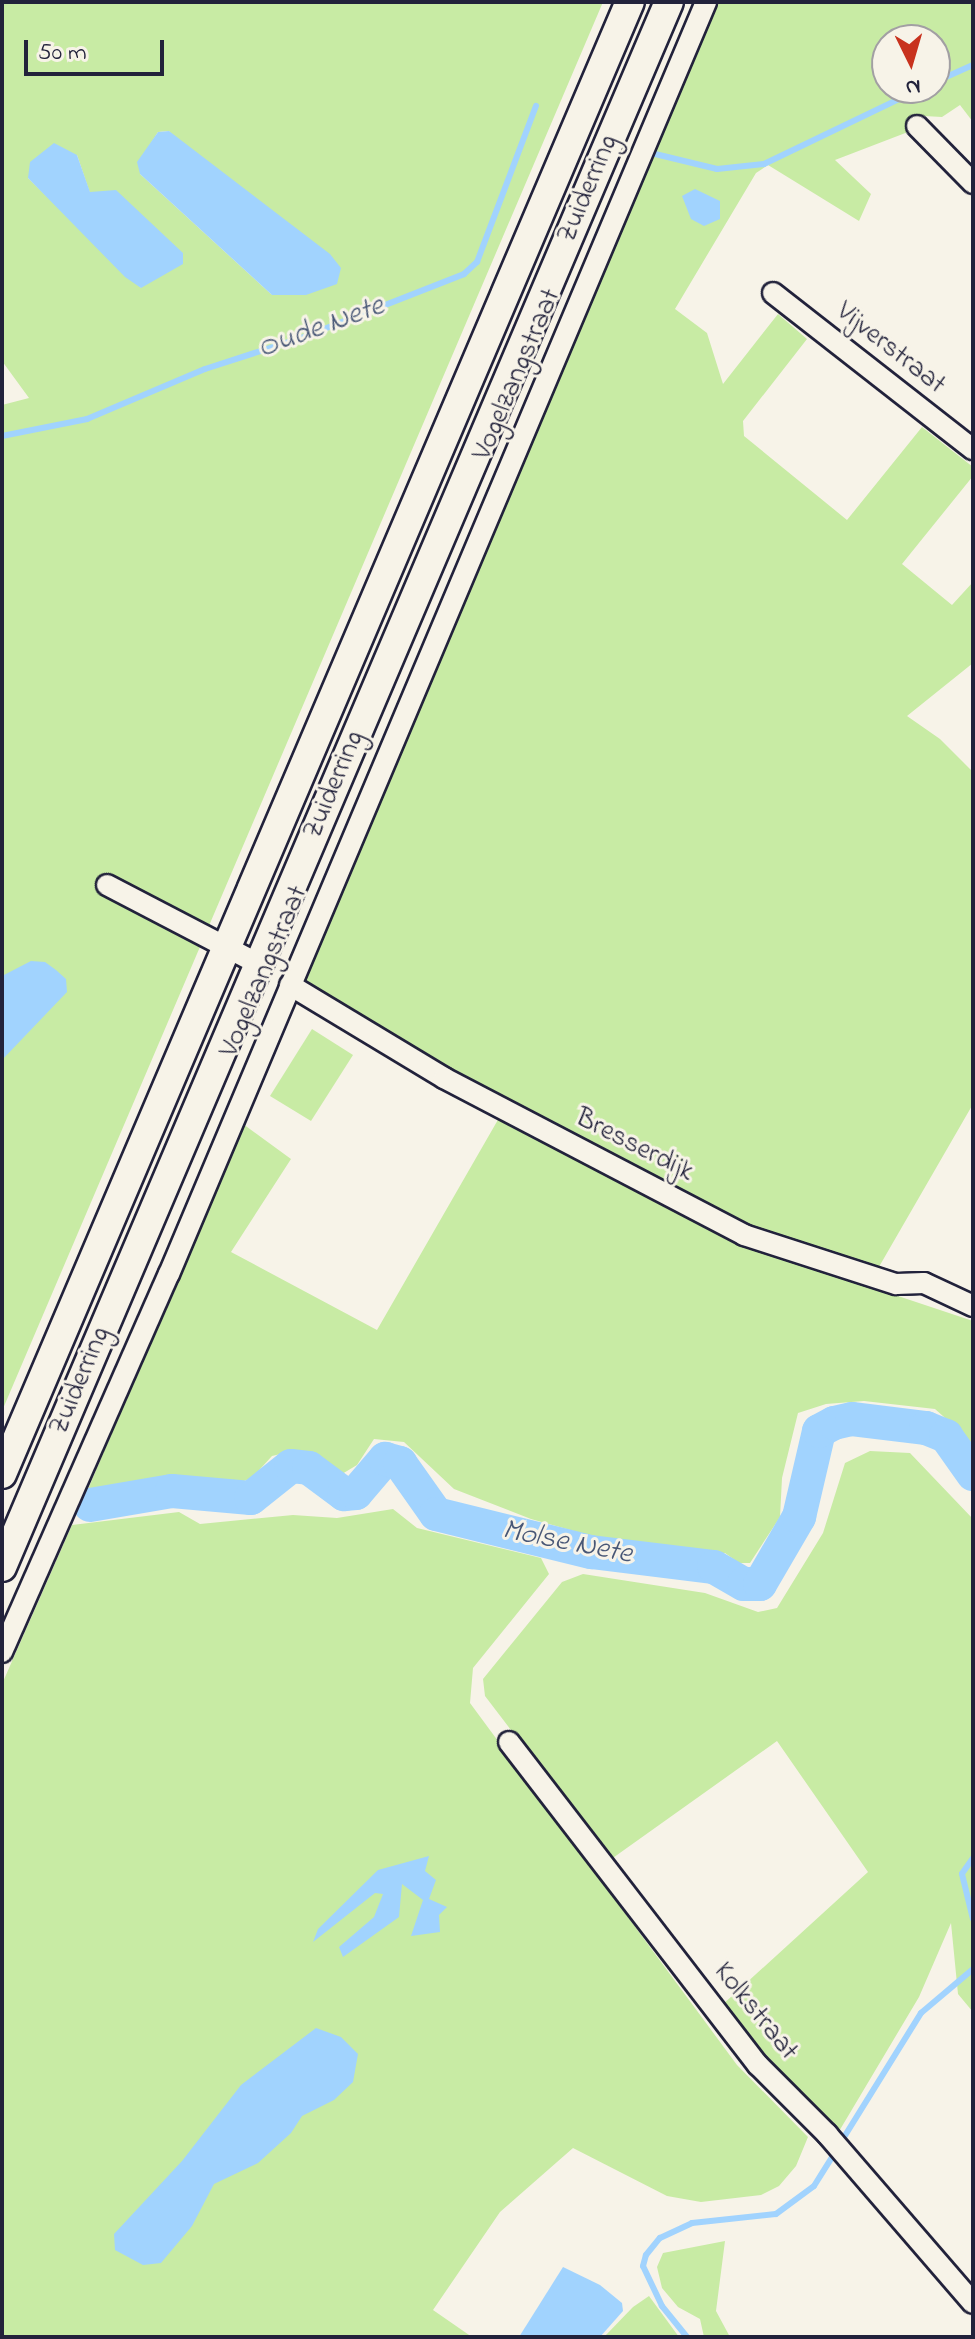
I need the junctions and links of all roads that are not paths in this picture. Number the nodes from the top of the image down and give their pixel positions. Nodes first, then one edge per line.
1 (630, 2) edge
2 (669, 2) edge
3 (706, 2) edge
4 (917, 126) dead end
5 (973, 183) edge
6 (773, 293) dead end
7 (973, 449) edge
8 (107, 885) dead end
9 (226, 949) junction
10 (259, 964) junction
11 (290, 985) junction
12 (973, 1306) edge
13 (2, 1474) edge
14 (2, 1567) edge
15 (2, 1652) edge
16 (509, 1742) dead end
17 (973, 2303) edge

1 - 9 highway, Zuiderring
2 - 10 highway, Zuiderring
3 - 11 street, Vogelzangstraat
4 - 5 street
6 - 7 street, Vijverstraat
8 - 9 street
9 - 10 street
9 - 13 highway, Zuiderring
10 - 14 highway, Zuiderring
11 - 12 street, Bresserdijk
11 - 15 street, Vogelzangstraat
16 - 17 street, Kolkstraat

